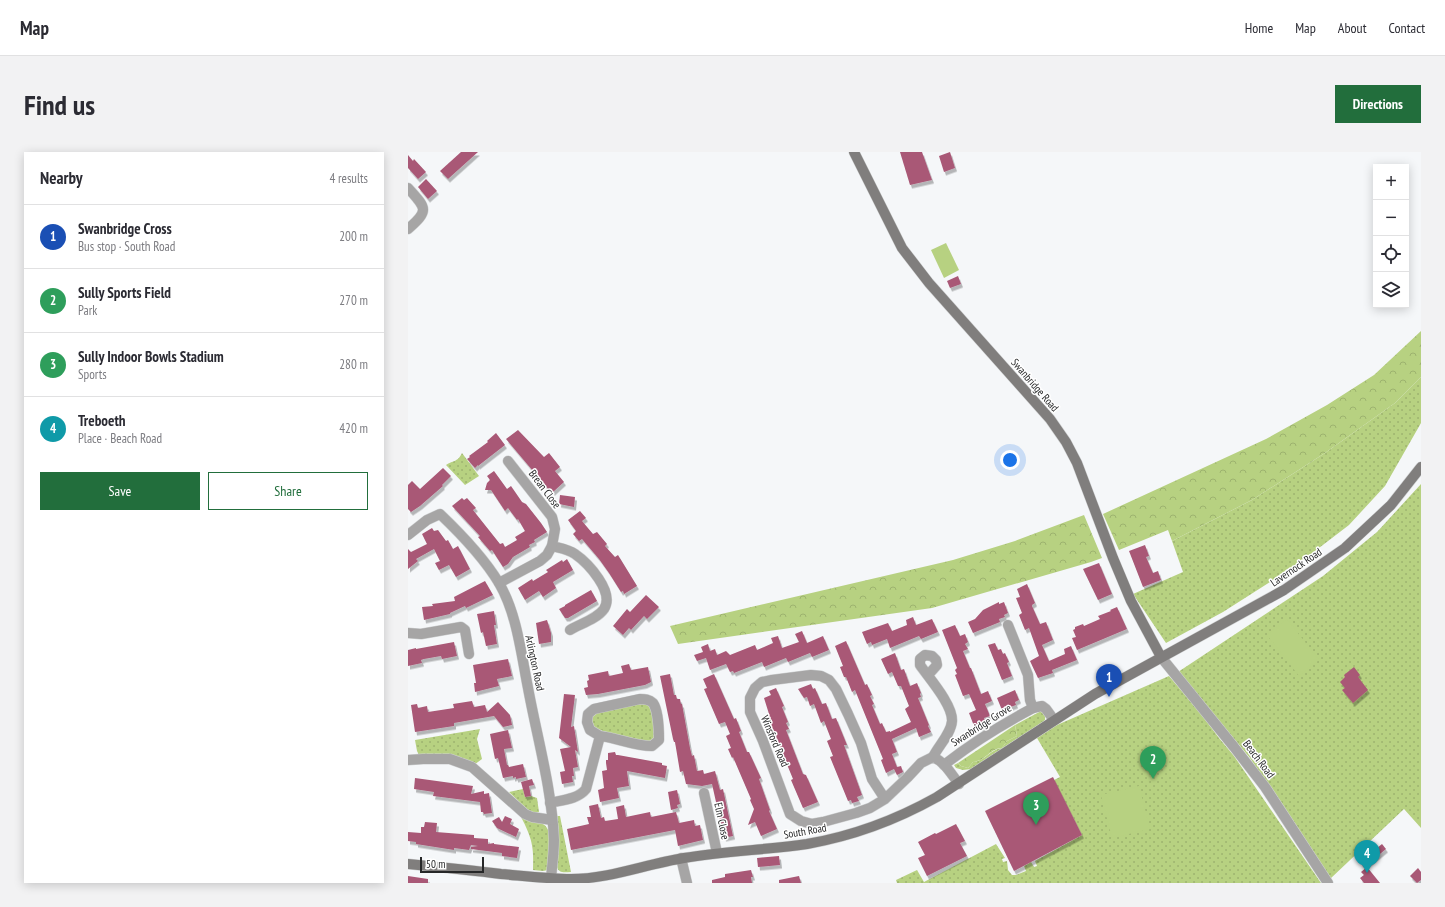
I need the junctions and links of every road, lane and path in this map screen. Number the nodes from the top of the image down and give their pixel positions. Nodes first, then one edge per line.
1 (854, 152) edge
2 (408, 188) edge
3 (408, 229) edge
4 (508, 461) dead end
5 (1421, 467) edge
6 (408, 535) edge
7 (552, 546) junction
8 (499, 583) junction
9 (1008, 625) dead end
10 (570, 630) dead end
11 (408, 634) edge
12 (469, 654) dead end
13 (1161, 657) junction
14 (928, 675) dead end
15 (1033, 708) junction
16 (1054, 720) junction
17 (600, 736) junction
18 (933, 757) junction
19 (408, 760) edge
20 (944, 764) junction
21 (959, 784) junction
22 (704, 793) dead end
23 (885, 798) junction
24 (550, 803) junction
25 (552, 820) junction
26 (716, 853) junction
27 (682, 858) junction
28 (408, 864) edge
29 (551, 879) junction
30 (688, 883) edge
31 (1328, 883) edge

1 - 13 main road, Swanbridge Road
2 - 3 street
4 - 7 street, Brean Close
5 - 13 main road, Lavernock Road
6 - 8 street, Arlington Road
7 - 8 street
7 - 10 street
8 - 24 street, Arlington Road
9 - 15 street
11 - 12 street
13 - 16 main road, South Road
13 - 31 street, Beach Road
14 - 18 street
15 - 16 street
15 - 20 street, Swanbridge Grove
16 - 21 main road, South Road
17 - 17 street
17 - 24 street
18 - 20 street
18 - 23 street, Winsford Road
19 - 25 street
20 - 21 street
21 - 26 main road, South Road
22 - 26 street, Elm Close
23 - 23 street, Winsford Road
24 - 25 street, Arlington Road
25 - 29 street, Arlington Road
26 - 27 main road, South Road
27 - 29 main road, South Road
27 - 30 street
28 - 29 main road, South Road

